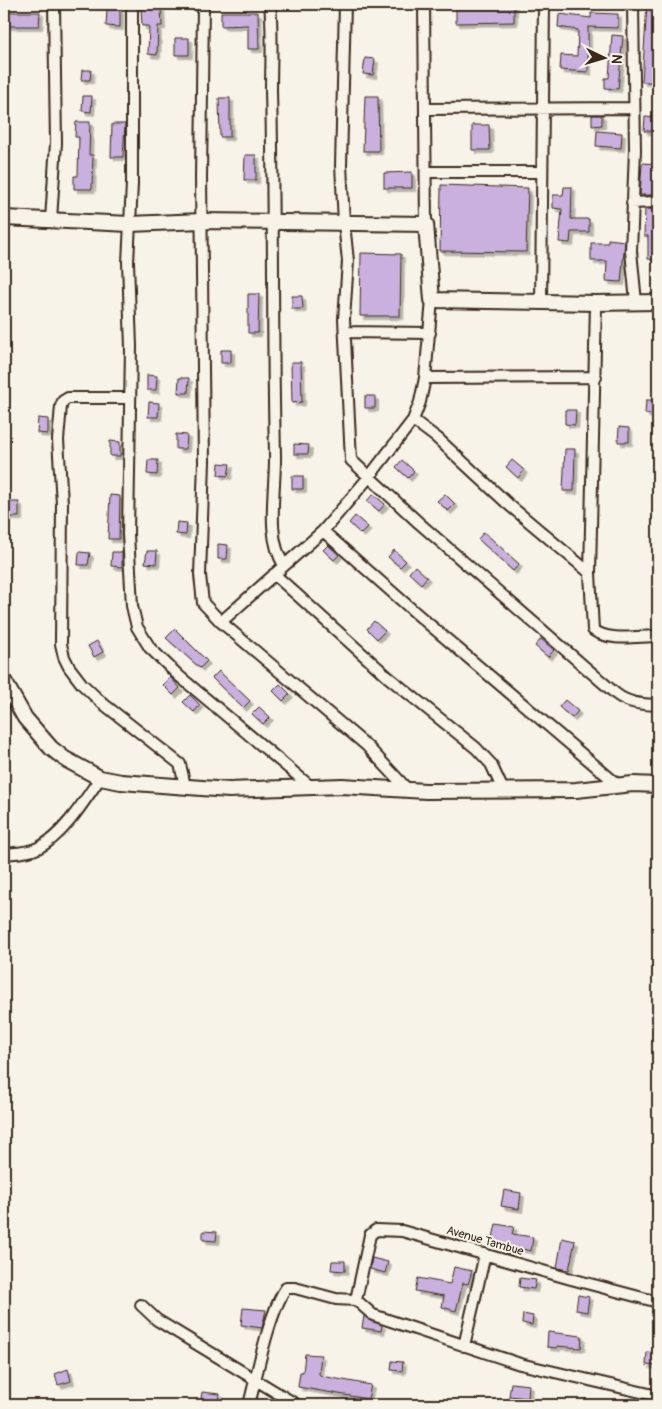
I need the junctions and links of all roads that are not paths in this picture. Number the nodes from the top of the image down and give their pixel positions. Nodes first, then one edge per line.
1 (54, 4) edge
2 (132, 4) edge
3 (204, 4) edge
4 (270, 4) edge
5 (344, 4) edge
6 (424, 4) edge
7 (544, 4) edge
8 (633, 4) edge
9 (543, 108) junction
10 (634, 108) junction
11 (426, 109) junction
12 (426, 172) junction
13 (542, 172) junction
14 (658, 202) edge
15 (632, 203) junction
16 (4, 218) edge
17 (51, 220) junction
18 (202, 221) junction
19 (275, 222) junction
20 (344, 223) junction
21 (130, 224) junction
22 (426, 224) junction
23 (432, 300) junction
24 (636, 302) junction
25 (658, 302) edge
26 (541, 303) junction
27 (596, 303) junction
28 (346, 332) junction
29 (430, 333) junction
30 (596, 377) junction
31 (425, 378) junction
32 (130, 398) junction
33 (413, 420) junction
34 (369, 478) junction
35 (323, 531) junction
36 (284, 565) junction
37 (590, 573) junction
38 (274, 574) junction
39 (221, 622) junction
40 (658, 636) edge
41 (4, 681) edge
42 (658, 705) edge
43 (100, 778) junction
44 (618, 785) junction
45 (658, 785) edge
46 (185, 786) junction
47 (310, 786) junction
48 (408, 790) junction
49 (503, 790) junction
50 (4, 854) edge
51 (485, 1254) junction
52 (356, 1300) junction
53 (658, 1302) edge
54 (142, 1305) dead end
55 (464, 1346) junction
56 (255, 1380) junction
57 (658, 1396) edge
58 (248, 1405) edge
59 (297, 1405) edge

1 - 17 street
2 - 21 street
3 - 18 street
4 - 19 street
5 - 20 street
6 - 11 street
7 - 9 street
8 - 10 street
9 - 10 street
9 - 11 street
9 - 13 street
10 - 15 street
11 - 12 street
12 - 13 street
12 - 22 street
13 - 26 street
14 - 15 street
15 - 24 street
16 - 17 street
17 - 21 street
18 - 19 street
18 - 21 street
18 - 39 street
19 - 20 street
19 - 36 street
20 - 22 street
20 - 28 street
21 - 32 street
22 - 23 street
23 - 26 street
23 - 29 street
24 - 25 street
24 - 27 street
26 - 27 street
27 - 30 street
28 - 29 street
28 - 34 street
29 - 31 street
30 - 31 street
30 - 37 street
31 - 33 street
32 - 46 street
32 - 47 street
33 - 34 street
33 - 37 street
34 - 35 street
34 - 42 street
35 - 36 street
35 - 44 street
36 - 38 street
37 - 40 street
38 - 39 street
38 - 49 street
39 - 48 street
41 - 43 street
43 - 46 street
43 - 50 street
44 - 45 street
44 - 49 street
46 - 47 street
47 - 48 street
48 - 49 street
51 - 52 street, Avenue Tambue
51 - 53 street, Avenue Tambue
51 - 55 street
52 - 55 street
52 - 56 street
54 - 56 street
55 - 57 street
56 - 58 street
56 - 59 street

